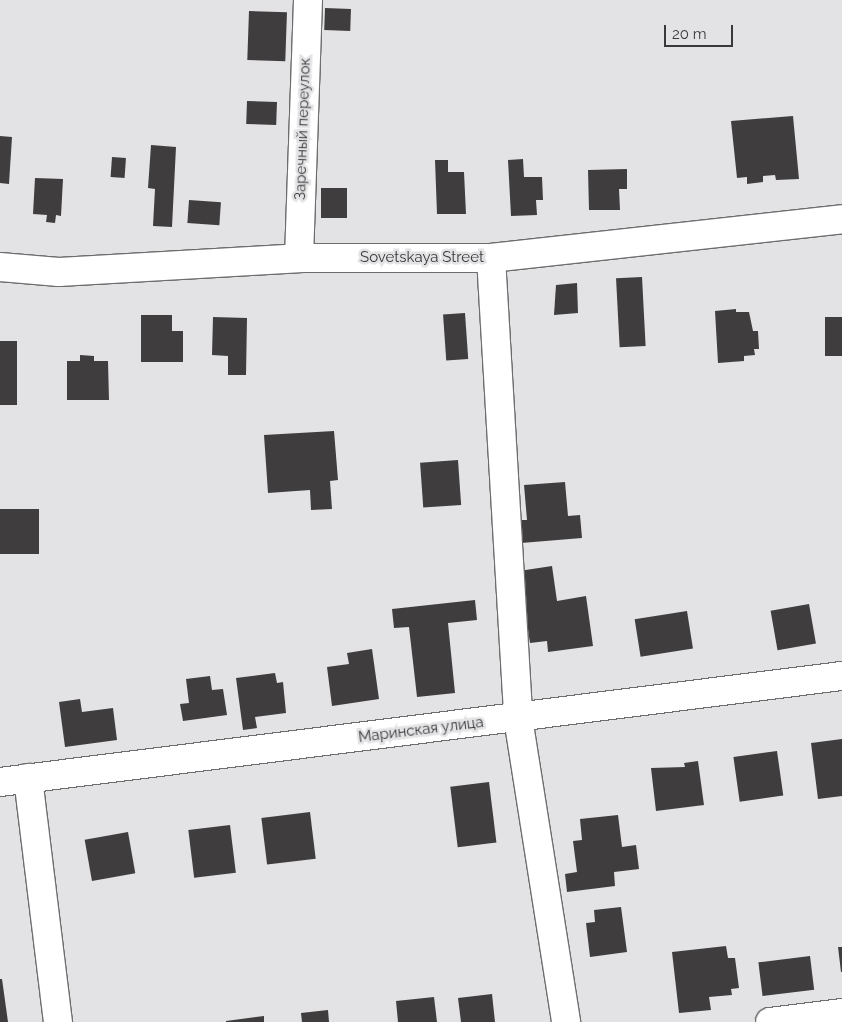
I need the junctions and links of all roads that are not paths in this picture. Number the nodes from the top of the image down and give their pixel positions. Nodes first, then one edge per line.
1 (308, 0) edge
2 (842, 219) edge
3 (299, 258) junction
4 (491, 258) junction
5 (0, 267) edge
6 (842, 676) edge
7 (518, 718) junction
8 (28, 778) junction
9 (0, 782) edge
10 (830, 1017) edge
11 (58, 1022) edge
12 (566, 1022) edge
13 (770, 1022) edge

1 - 3 street, Заречный переулок
2 - 4 street, Sovetskaya Street
3 - 4 street, Sovetskaya Street
3 - 5 street, Sovetskaya Street
4 - 7 street
6 - 7 street, Маринская улица
7 - 8 street, Маринская улица
7 - 12 street
8 - 9 street, Маринская улица
8 - 11 street
10 - 13 street

